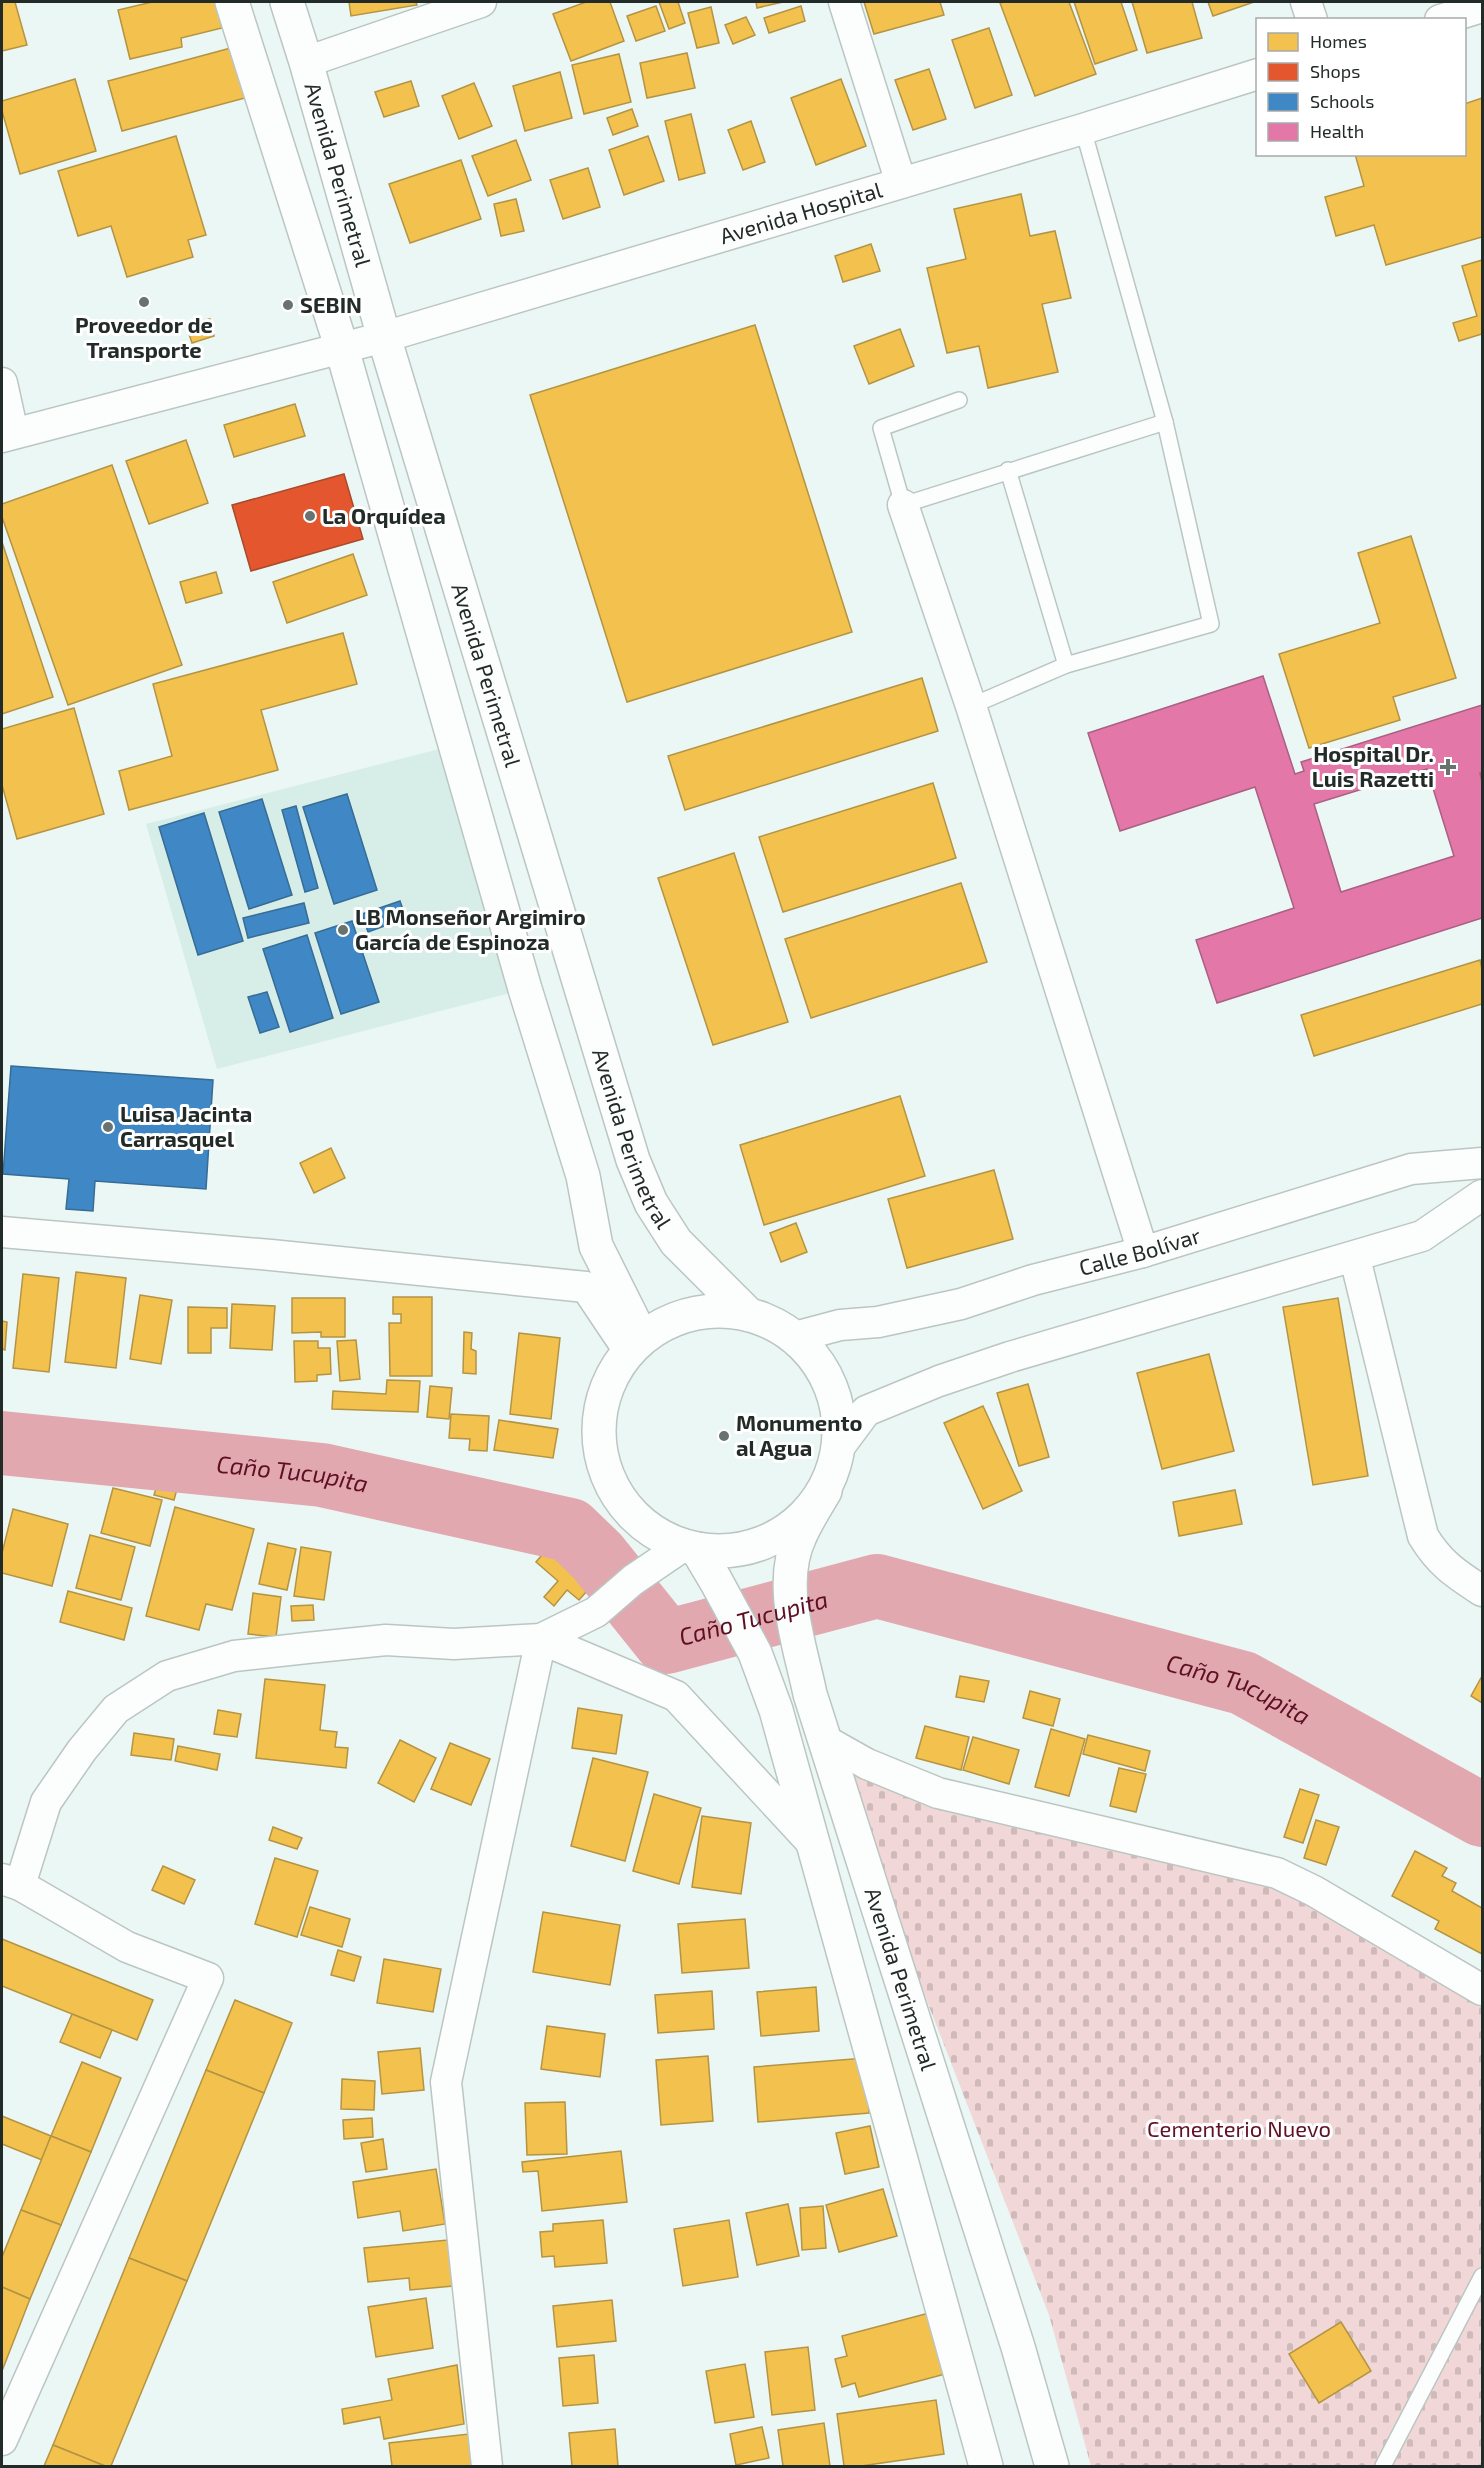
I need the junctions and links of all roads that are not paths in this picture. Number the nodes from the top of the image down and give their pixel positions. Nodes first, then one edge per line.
1 (232, 2) edge
2 (287, 2) edge
3 (481, 2) edge
4 (844, 2) edge
5 (1306, 2) edge
6 (1482, 7) edge
7 (1311, 18) edge
8 (1446, 18) edge
9 (306, 62) junction
10 (1256, 74) edge
11 (1083, 129) junction
12 (901, 183) junction
13 (384, 337) junction
14 (342, 349) junction
15 (2, 383) edge
16 (959, 400) dead end
17 (1166, 422) junction
18 (7, 435) edge
19 (1008, 470) junction
20 (903, 505) junction
21 (1066, 665) junction
22 (971, 706) junction
23 (1482, 1163) edge
24 (1482, 1195) edge
25 (2, 1232) edge
26 (1143, 1252) junction
27 (1355, 1258) junction
28 (748, 1314) junction
29 (795, 1337) junction
30 (635, 1345) junction
31 (840, 1446) junction
32 (825, 1491) junction
33 (690, 1548) junction
34 (1482, 1591) edge
35 (541, 1638) junction
36 (826, 1741) junction
37 (813, 1844) junction
38 (11, 1882) edge
39 (1482, 1990) edge
40 (1482, 2276) edge
41 (2, 2440) edge
42 (487, 2466) edge
43 (986, 2466) edge
44 (1052, 2466) edge
45 (1383, 2466) edge

1 - 14 street, Avenida Perimetral
2 - 9 street, Avenida Perimetral
3 - 9 street
4 - 12 street
5 - 7 street
6 - 8 street
9 - 13 street, Avenida Perimetral
10 - 11 street, Avenida Hospital
11 - 12 street, Avenida Hospital
11 - 17 lane
12 - 13 street, Avenida Hospital
13 - 14 street, Avenida Hospital
13 - 28 street, Avenida Perimetral
14 - 18 street, Avenida Hospital
14 - 30 street, Avenida Perimetral
15 - 18 street
16 - 20 lane
17 - 19 lane
17 - 21 lane
19 - 20 lane
19 - 21 lane
20 - 22 street
21 - 22 lane
22 - 26 street
23 - 26 street, Calle Bolívar
24 - 27 street
25 - 30 street
26 - 29 street, Calle Bolívar
27 - 31 street
27 - 34 street
28 - 29 street
28 - 30 street
29 - 31 street
30 - 33 street
31 - 32 street
32 - 33 street
32 - 36 street, Avenida Perimetral
33 - 35 street
33 - 37 street, Avenida Perimetral
35 - 37 street
35 - 38 street
35 - 42 street
36 - 39 street
36 - 44 street, Avenida Perimetral
37 - 43 street, Avenida Perimetral
38 - 41 street
40 - 45 lane

